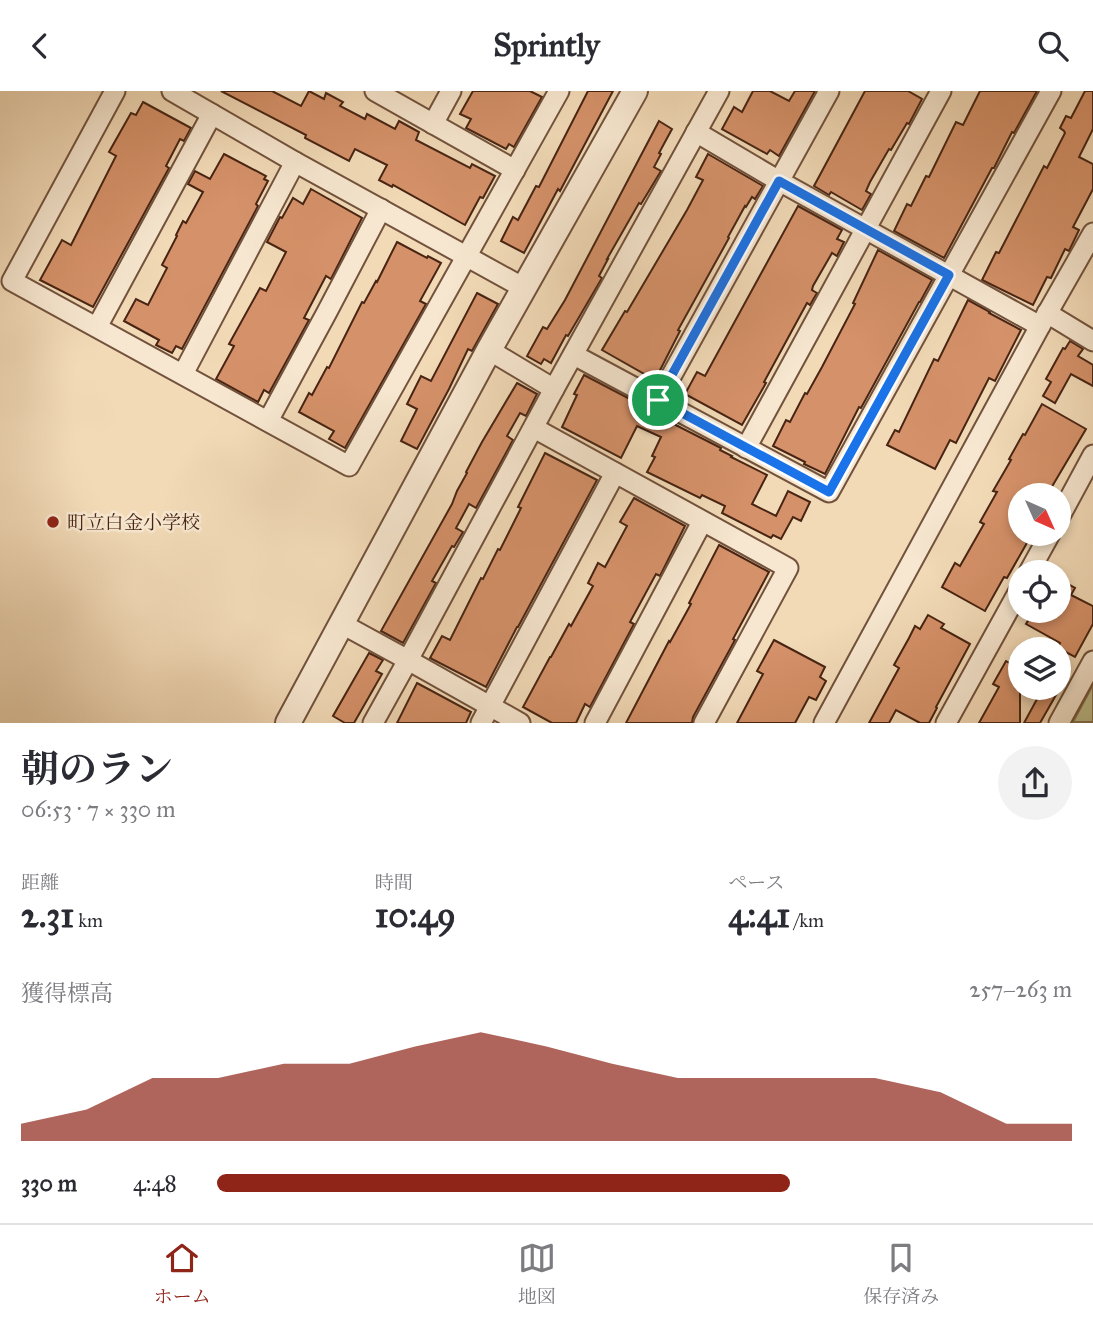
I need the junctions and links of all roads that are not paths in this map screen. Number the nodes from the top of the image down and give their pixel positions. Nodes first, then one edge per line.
1 (115, 91) edge
2 (172, 91) edge
3 (374, 91) edge
4 (451, 91) edge
5 (559, 91) edge
6 (635, 91) edge
7 (719, 91) edge
8 (829, 91) edge
9 (941, 91) edge
10 (1051, 91) edge
11 (212, 114) junction
12 (433, 124) junction
13 (696, 132) junction
14 (295, 162) junction
15 (514, 170) junction
16 (779, 181) junction
17 (381, 209) junction
18 (866, 229) junction
19 (1093, 233) edge
20 (467, 256) junction
21 (949, 275) junction
22 (524, 288) junction
23 (1043, 319) junction
24 (97, 327) junction
25 (1093, 341) edge
26 (489, 350) junction
27 (574, 355) junction
28 (183, 374) junction
29 (554, 389) junction
30 (658, 400) junction
31 (268, 421) junction
32 (534, 428) junction
33 (746, 447) junction
34 (1093, 455) edge
35 (615, 473) junction
36 (1071, 496) edge
37 (702, 522) junction
38 (1008, 611) edge
39 (342, 624) junction
40 (408, 660) junction
41 (1093, 661) edge
42 (485, 714) edge
43 (288, 723) edge
44 (373, 723) edge
45 (520, 723) edge
46 (596, 723) edge
47 (704, 723) edge
48 (824, 723) edge
49 (946, 723) edge
50 (1059, 723) edge

1 - 24 street
2 - 11 street
3 - 12 street
4 - 12 street
5 - 15 street
6 - 22 street
7 - 13 street
8 - 16 street
9 - 18 street
10 - 21 street
11 - 14 street
11 - 24 street
12 - 15 street
13 - 16 street
13 - 27 street
14 - 17 street
14 - 28 street
15 - 20 street
16 - 18 street
16 - 30 street
17 - 20 street
17 - 31 street
18 - 21 street
18 - 33 street
19 - 23 street
20 - 22 street
20 - 31 street
21 - 23 street
21 - 33 street
22 - 26 street
23 - 25 street
23 - 48 street
24 - 28 street
26 - 29 street
26 - 39 street
27 - 29 street
27 - 30 street
28 - 31 street
29 - 32 street
30 - 33 street
32 - 35 street
32 - 40 street
34 - 36 street
35 - 37 street
35 - 42 street
37 - 46 street
37 - 47 street
38 - 49 street
39 - 40 street
39 - 43 street
40 - 42 street
40 - 44 street
41 - 50 street
42 - 45 street

